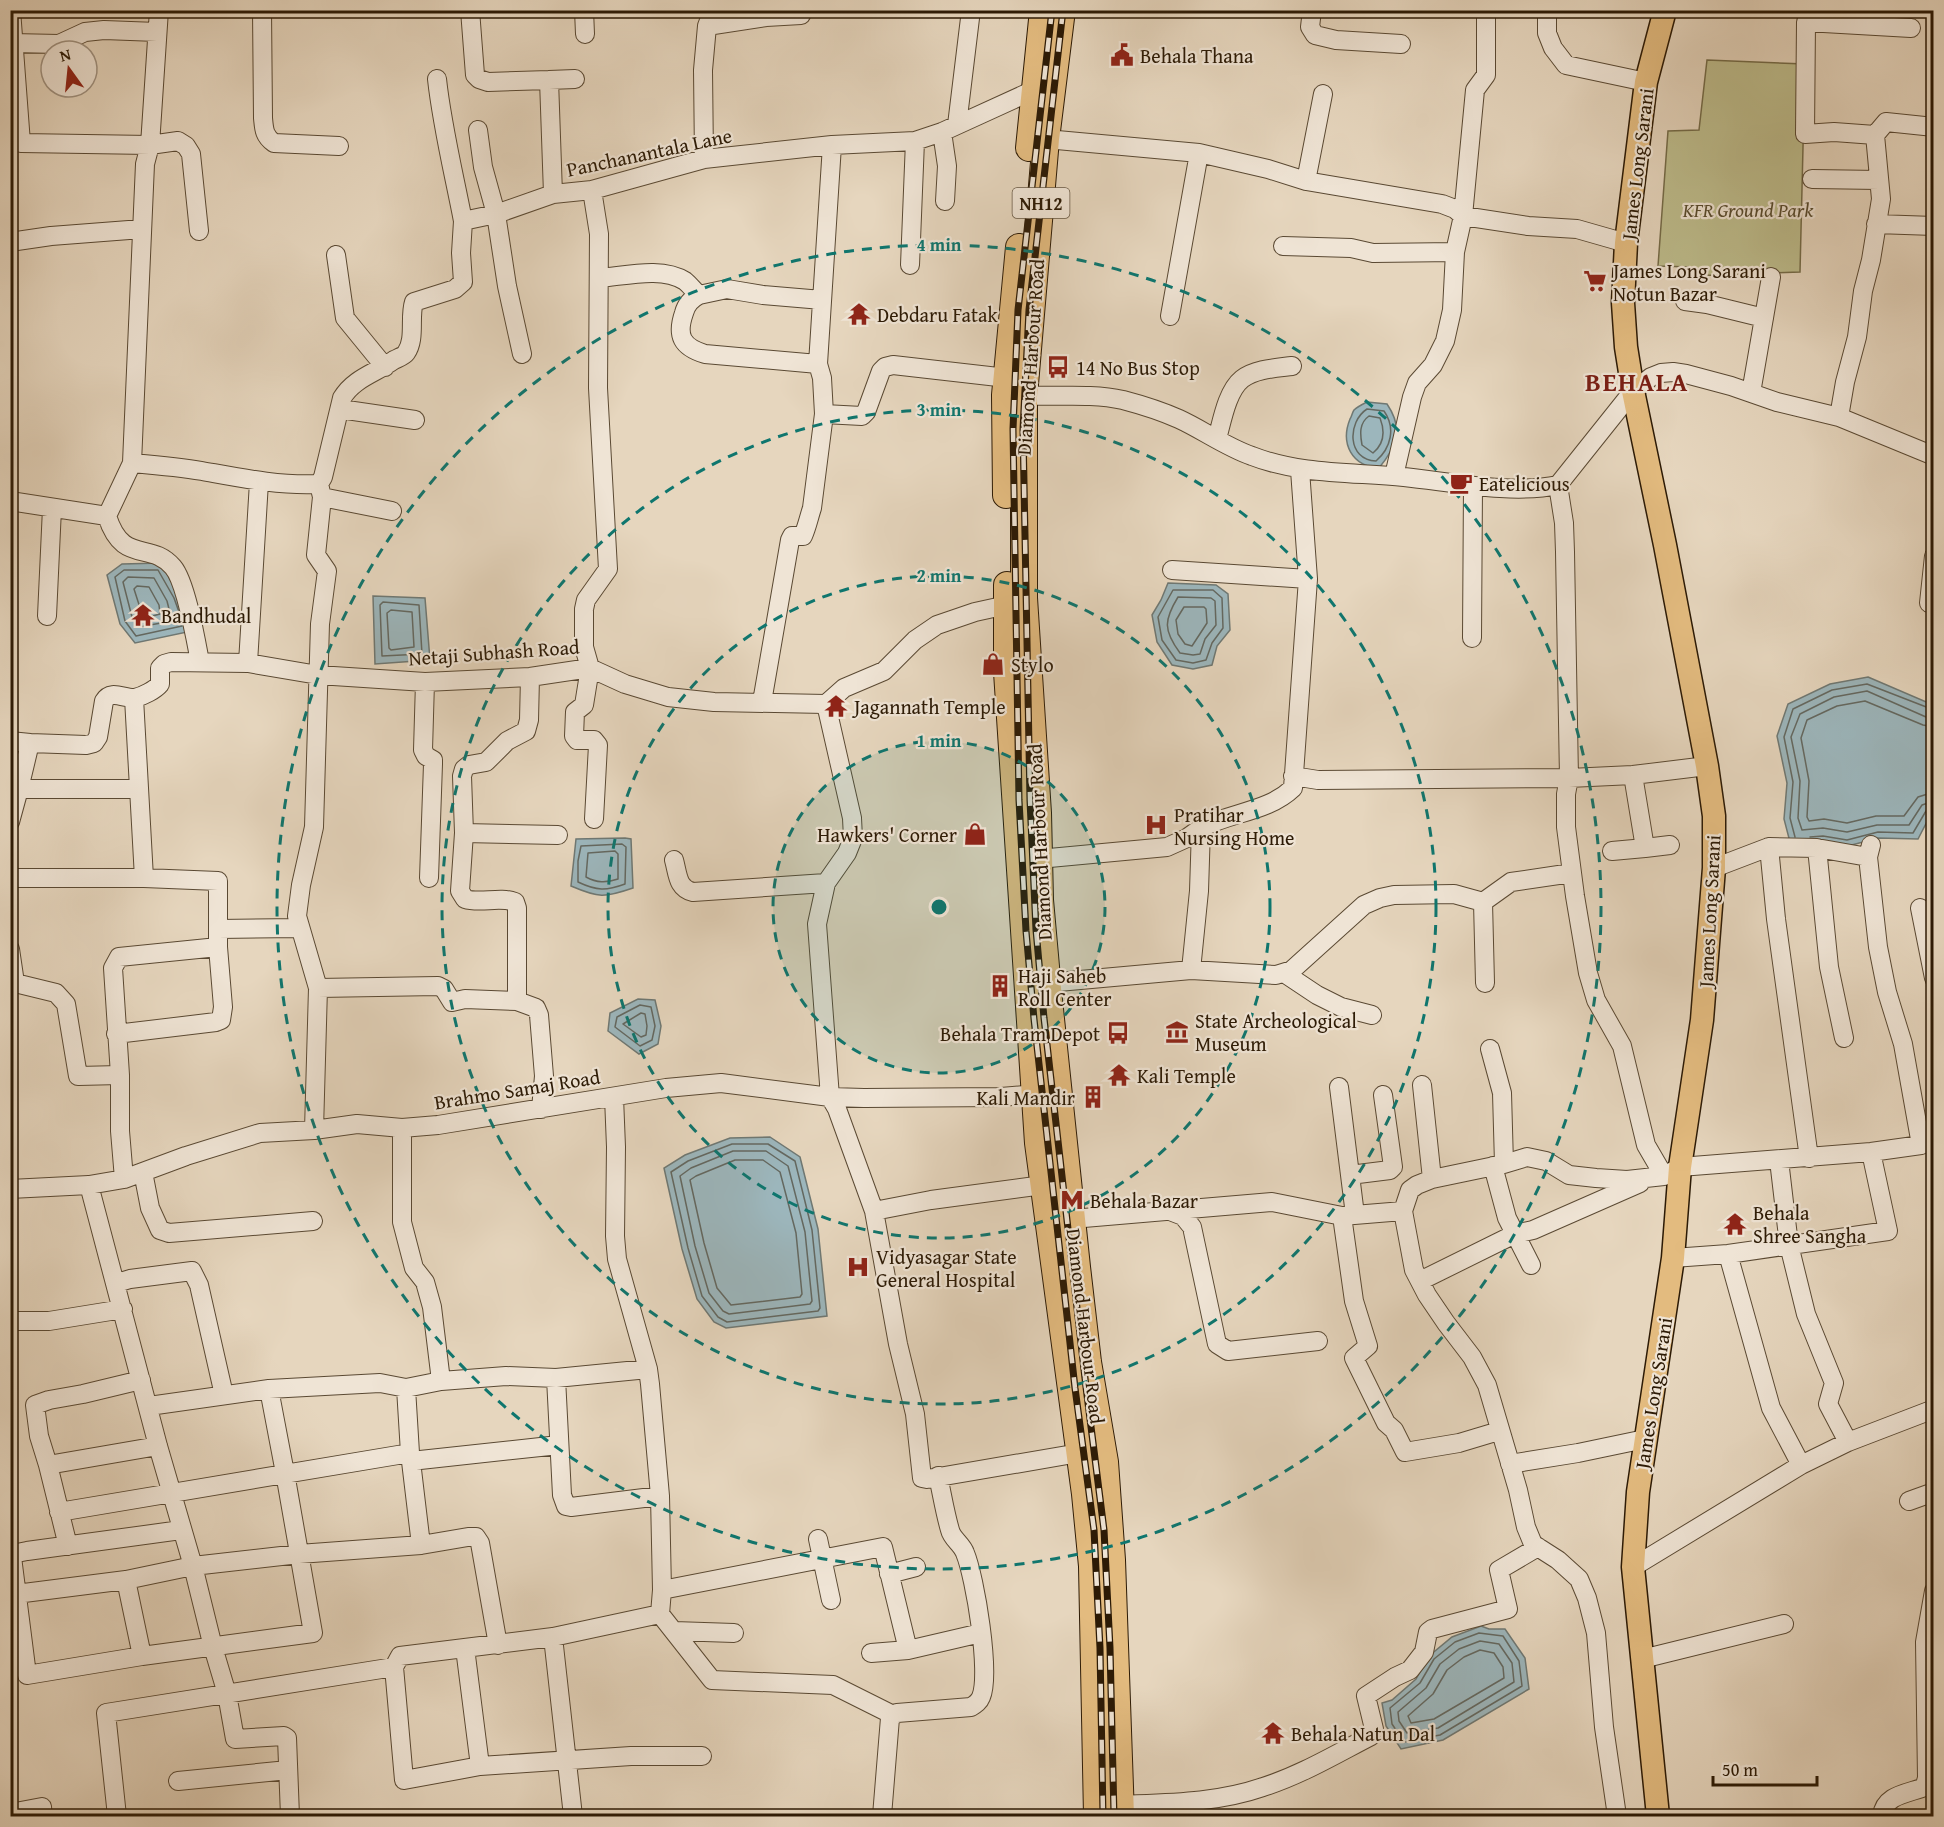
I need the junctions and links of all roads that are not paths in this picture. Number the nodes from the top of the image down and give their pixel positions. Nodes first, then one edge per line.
1 (10, 10) edge
2 (159, 10) edge
3 (262, 10) edge
4 (470, 10) edge
5 (584, 10) edge
6 (971, 10) edge
7 (1043, 10) edge
8 (1062, 10) edge
9 (1312, 10) edge
10 (1486, 10) edge
11 (1547, 10) edge
12 (1665, 10) edge
13 (801, 15) dead end
14 (1840, 17) edge
15 (710, 18) edge
16 (1875, 18) edge
17 (1911, 28) dead end
18 (157, 32) junction
19 (585, 34) dead end
20 (12, 43) junction
21 (1401, 44) dead end
22 (436, 79) dead end
23 (549, 80) junction
24 (575, 80) dead end
25 (1646, 82) junction
26 (1034, 90) junction
27 (1323, 94) dead end
28 (1934, 127) edge
29 (950, 129) junction
30 (478, 130) dead end
31 (1875, 135) junction
32 (1046, 139) junction
33 (16, 140) edge
34 (915, 141) junction
35 (150, 145) junction
36 (832, 145) junction
37 (339, 146) dead end
38 (1199, 153) junction
39 (704, 159) junction
40 (1812, 179) dead end
41 (1879, 180) junction
42 (1306, 181) junction
43 (592, 190) junction
44 (553, 194) junction
45 (945, 201) dead end
46 (496, 213) junction
47 (1463, 216) junction
48 (463, 221) junction
49 (1876, 224) junction
50 (1934, 226) edge
51 (142, 229) junction
52 (199, 231) dead end
53 (10, 242) edge
54 (1626, 243) junction
55 (1283, 246) dead end
56 (1455, 252) junction
57 (336, 255) dead end
58 (910, 265) dead end
59 (1771, 277) dead end
60 (599, 278) junction
61 (699, 295) junction
62 (822, 300) junction
63 (1685, 301) dead end
64 (1170, 316) dead end
65 (1764, 318) junction
66 (522, 354) dead end
67 (818, 364) junction
68 (1292, 366) dead end
69 (385, 367) junction
70 (1012, 390) junction
71 (1633, 392) junction
72 (1751, 393) junction
73 (340, 409) junction
74 (824, 414) junction
75 (1839, 417) junction
76 (415, 420) dead end
77 (1217, 439) junction
78 (1934, 456) edge
79 (132, 463) junction
80 (1300, 470) junction
81 (1394, 476) junction
82 (259, 482) junction
83 (1558, 485) junction
84 (1473, 486) junction
85 (321, 491) junction
86 (10, 501) edge
87 (52, 508) junction
88 (392, 511) dead end
89 (107, 516) junction
90 (1934, 556) edge
91 (1172, 570) dead end
92 (1308, 579) junction
93 (1929, 603) dead end
94 (1007, 604) junction
95 (47, 616) dead end
96 (1472, 638) dead end
97 (200, 662) junction
98 (248, 663) junction
99 (590, 668) junction
100 (318, 675) junction
101 (530, 677) junction
102 (424, 682) junction
103 (134, 698) junction
104 (762, 702) junction
105 (826, 704) junction
106 (10, 741) edge
107 (30, 743) junction
108 (1707, 766) junction
109 (1633, 774) junction
110 (1293, 776) junction
111 (1569, 778) junction
112 (15, 788) edge
113 (138, 789) junction
114 (594, 819) dead end
115 (10, 822) edge
116 (1201, 828) junction
117 (464, 833) junction
118 (558, 835) dead end
119 (1670, 845) dead end
120 (1768, 847) junction
121 (1645, 848) junction
122 (1817, 848) junction
123 (1612, 851) dead end
124 (674, 860) dead end
125 (1029, 860) junction
126 (1714, 868) junction
127 (1572, 873) junction
128 (10, 878) edge
129 (144, 878) junction
130 (429, 878) dead end
131 (826, 883) junction
132 (1483, 902) junction
133 (1920, 908) dead end
134 (299, 928) junction
135 (218, 938) junction
136 (10, 949) edge
137 (1191, 970) junction
138 (1284, 973) junction
139 (1934, 978) edge
140 (1047, 983) junction
141 (1485, 983) dead end
142 (318, 988) junction
143 (517, 1001) junction
144 (1372, 1016) dead end
145 (116, 1034) junction
146 (1844, 1038) dead end
147 (1490, 1049) dead end
148 (120, 1074) junction
149 (1422, 1085) dead end
150 (1339, 1087) dead end
151 (1036, 1095) junction
152 (1383, 1095) dead end
153 (614, 1097) junction
154 (830, 1097) junction
155 (541, 1109) junction
156 (402, 1128) junction
157 (314, 1130) junction
158 (1927, 1142) edge
159 (1871, 1152) junction
160 (1809, 1158) junction
161 (1779, 1160) junction
162 (1499, 1165) junction
163 (143, 1172) junction
164 (1666, 1173) junction
165 (1350, 1175) junction
166 (124, 1179) junction
167 (1432, 1179) junction
168 (89, 1185) junction
169 (1043, 1185) junction
170 (10, 1189) edge
171 (874, 1211) junction
172 (1170, 1211) junction
173 (1402, 1211) junction
174 (1348, 1216) junction
175 (1072, 1219) junction
176 (314, 1221) dead end
177 (1515, 1234) junction
178 (1789, 1245) junction
179 (1728, 1254) junction
180 (1673, 1258) junction
181 (1531, 1265) dead end
182 (1420, 1281) junction
183 (117, 1283) junction
184 (123, 1309) junction
185 (10, 1321) edge
186 (1318, 1341) dead end
187 (648, 1369) junction
188 (556, 1377) junction
189 (141, 1380) junction
190 (441, 1381) junction
191 (406, 1388) junction
192 (269, 1389) junction
193 (224, 1395) junction
194 (149, 1406) junction
195 (1934, 1409) edge
196 (1499, 1431) junction
197 (1645, 1439) junction
198 (1848, 1442) junction
199 (559, 1445) junction
200 (158, 1446) junction
201 (1091, 1448) junction
202 (411, 1457) junction
203 (1510, 1464) junction
204 (48, 1465) junction
205 (1801, 1465) junction
206 (285, 1473) junction
207 (938, 1476) junction
208 (1934, 1492) edge
209 (172, 1493) junction
210 (660, 1496) junction
211 (1910, 1501) dead end
212 (59, 1512) junction
213 (181, 1530) junction
214 (818, 1539) dead end
215 (422, 1545) junction
216 (68, 1546) junction
217 (1538, 1547) junction
218 (299, 1554) junction
219 (821, 1557) junction
220 (193, 1566) junction
221 (916, 1567) dead end
222 (1633, 1567) junction
223 (889, 1574) junction
224 (126, 1580) junction
225 (662, 1590) junction
226 (1934, 1591) edge
227 (16, 1594) junction
228 (831, 1600) dead end
229 (660, 1614) junction
230 (1784, 1624) dead end
231 (674, 1631) junction
232 (981, 1633) junction
233 (734, 1634) dead end
234 (553, 1636) junction
235 (1929, 1641) edge
236 (498, 1645) junction
237 (213, 1647) junction
238 (465, 1648) junction
239 (908, 1650) junction
240 (871, 1653) dead end
241 (142, 1656) junction
242 (1642, 1659) junction
243 (394, 1667) junction
244 (19, 1678) edge
245 (227, 1694) junction
246 (893, 1715) junction
247 (702, 1756) dead end
248 (567, 1760) junction
249 (480, 1767) junction
250 (288, 1770) junction
251 (178, 1781) dead end
252 (1209, 1808) edge
253 (1121, 1811) edge
254 (10, 1813) edge
255 (43, 1816) edge
256 (117, 1816) edge
257 (290, 1816) edge
258 (573, 1816) edge
259 (882, 1816) edge
260 (1097, 1816) edge
261 (1617, 1816) edge
262 (1658, 1816) edge
263 (1882, 1816) edge

1 - 20 street
2 - 18 street
3 - 37 street
4 - 23 street
5 - 19 street
6 - 29 street
7 - 26 highway, Diamond Harbour Road / NH12
8 - 32 highway, Diamond Harbour Road / NH12
9 - 21 street
10 - 47 street
11 - 25 street
12 - 25 main road, James Long Sarani
13 - 15 street
14 - 16 street
14 - 31 street
15 - 39 street
16 - 17 street
18 - 20 street
18 - 35 street
20 - 33 street
22 - 48 street
23 - 24 street
23 - 44 street, Panchanantala Lane
25 - 54 main road, James Long Sarani
26 - 29 street, Panchanantala Lane
26 - 70 highway, Diamond Harbour Road / NH12
27 - 42 street
28 - 31 street
29 - 34 street, Panchanantala Lane
29 - 45 street
30 - 46 street
31 - 41 street
32 - 38 street
32 - 70 highway, Diamond Harbour Road / NH12
33 - 35 street
34 - 36 street, Panchanantala Lane
34 - 58 street
35 - 51 street
35 - 52 street
36 - 39 street, Panchanantala Lane
36 - 62 street
38 - 42 street
38 - 64 street
39 - 43 street, Panchanantala Lane
40 - 41 street
41 - 49 street
42 - 47 street
43 - 44 street, Panchanantala Lane
43 - 60 street
44 - 46 street
46 - 48 street
46 - 66 street
47 - 54 street
47 - 56 street
48 - 69 street
49 - 50 street
49 - 75 street
51 - 53 street
51 - 79 street
54 - 71 main road, James Long Sarani
55 - 56 street
56 - 81 street
57 - 69 street
59 - 65 street
60 - 61 street
60 - 99 street
61 - 62 street
61 - 67 street
62 - 67 street
63 - 65 street
65 - 72 street
67 - 74 street
68 - 77 street
69 - 73 street
70 - 74 street
70 - 77 street
70 - 94 highway, Diamond Harbour Road / NH12
70 - 125 highway, Diamond Harbour Road / NH12
71 - 72 street
71 - 83 street
71 - 108 main road, James Long Sarani
72 - 75 street
73 - 76 street
73 - 85 street
74 - 104 street
75 - 78 street
77 - 80 street
79 - 82 street
79 - 89 street
80 - 81 street
80 - 92 street
81 - 84 street
82 - 85 street
82 - 98 street
83 - 84 street
83 - 111 street
84 - 96 street
85 - 88 street
85 - 100 street
86 - 87 street
87 - 89 street
87 - 95 street
89 - 97 street
90 - 93 street
91 - 92 street
92 - 110 street
94 - 105 street
94 - 125 highway, Diamond Harbour Road / NH12
97 - 98 street, Netaji Subhash Road
97 - 103 street, Netaji Subhash Road
98 - 100 street, Netaji Subhash Road
99 - 101 street, Netaji Subhash Road
99 - 104 street, Netaji Subhash Road
99 - 114 street
100 - 102 street, Netaji Subhash Road
100 - 134 street
101 - 102 street, Netaji Subhash Road
101 - 117 street
102 - 130 street
103 - 107 street
103 - 113 street
104 - 105 street, Netaji Subhash Road
105 - 131 street
106 - 107 street
107 - 112 street
108 - 109 street
108 - 126 main road, James Long Sarani
109 - 111 street
109 - 121 street
110 - 111 street
110 - 116 street
111 - 127 street
112 - 113 street
112 - 115 street
113 - 129 street
116 - 125 street
116 - 137 street
117 - 118 street
117 - 143 street
119 - 121 street
120 - 122 street
120 - 126 street
120 - 160 street
121 - 123 street
122 - 146 street
122 - 158 street
124 - 131 street
125 - 140 highway, Diamond Harbour Road / NH12
125 - 151 highway, Diamond Harbour Road / NH12
126 - 164 main road, James Long Sarani
127 - 132 street
127 - 164 street
128 - 129 street
129 - 135 street
131 - 154 street
132 - 138 street
132 - 141 street
133 - 139 street
134 - 135 street
134 - 142 street
135 - 145 street
135 - 145 street
136 - 148 street
137 - 138 street
137 - 140 street
138 - 144 street
140 - 175 highway, Diamond Harbour Road / NH12
142 - 143 street
142 - 157 street
143 - 155 street
145 - 148 street
147 - 162 street
148 - 166 street
149 - 167 street
150 - 165 street
151 - 154 street, Brahmo Samaj Road
151 - 169 highway, Diamond Harbour Road / NH12
152 - 165 street
153 - 154 street, Brahmo Samaj Road
153 - 155 street, Brahmo Samaj Road
153 - 187 street
154 - 171 street
155 - 156 street, Brahmo Samaj Road
156 - 157 street, Brahmo Samaj Road
156 - 190 street
157 - 163 street, Brahmo Samaj Road
158 - 159 street
159 - 160 street
159 - 178 street
160 - 161 street
161 - 164 street
161 - 178 street
162 - 164 street
162 - 167 street
162 - 177 street
163 - 166 street, Brahmo Samaj Road
163 - 176 street
164 - 177 street
164 - 180 main road, James Long Sarani
165 - 174 street
166 - 168 street, Brahmo Samaj Road
167 - 173 street
168 - 170 street, Brahmo Samaj Road
168 - 183 street
169 - 171 street
169 - 201 highway, Diamond Harbour Road / NH12
171 - 207 street
172 - 174 street
172 - 175 street
172 - 186 street
173 - 174 street
173 - 182 street
174 - 196 street
175 - 201 highway, Diamond Harbour Road / NH12
177 - 181 street
177 - 182 street
178 - 179 street
178 - 198 street
179 - 180 street
179 - 205 street
180 - 197 main road, James Long Sarani
182 - 196 street
183 - 184 street
183 - 193 street
184 - 185 street
184 - 189 street
187 - 188 street
187 - 210 street
188 - 190 street
188 - 199 street
189 - 194 street
189 - 204 street
190 - 191 street
191 - 192 street
191 - 202 street
192 - 193 street
192 - 206 street
193 - 194 street
194 - 200 street
195 - 198 street
196 - 203 street
197 - 203 street
197 - 222 main road, James Long Sarani
198 - 205 street
199 - 202 street
199 - 210 street
200 - 204 street
200 - 209 street
201 - 207 street
201 - 253 highway, Diamond Harbour Road / NH12
201 - 260 highway, Diamond Harbour Road / NH12
202 - 206 street
202 - 215 street
203 - 217 street
204 - 212 street
205 - 222 street
206 - 209 street
206 - 218 street
207 - 232 street
208 - 211 street
209 - 212 street
209 - 213 street
210 - 225 street
212 - 216 street
213 - 216 street
213 - 220 street
214 - 219 street
215 - 218 street
215 - 236 street
216 - 227 street
217 - 252 street
217 - 261 street
218 - 220 street
218 - 237 street
219 - 223 street
219 - 225 street
219 - 228 street
220 - 224 street
220 - 237 street
221 - 223 street
222 - 242 main road, James Long Sarani
223 - 239 street
224 - 227 street
224 - 241 street
225 - 229 street
226 - 235 street
227 - 244 street
229 - 231 street
229 - 234 street
230 - 242 street
231 - 233 street
231 - 246 street
232 - 239 street
232 - 246 street
234 - 236 street
234 - 248 street
235 - 263 street
236 - 238 street
237 - 241 street
237 - 245 street
238 - 243 street
238 - 249 street
239 - 240 street
241 - 244 street
242 - 262 main road, James Long Sarani
243 - 245 street
243 - 249 street
245 - 250 street
245 - 256 street
246 - 259 street
247 - 248 street
248 - 249 street
248 - 258 street
250 - 251 street
250 - 257 street
252 - 253 street
254 - 255 street

